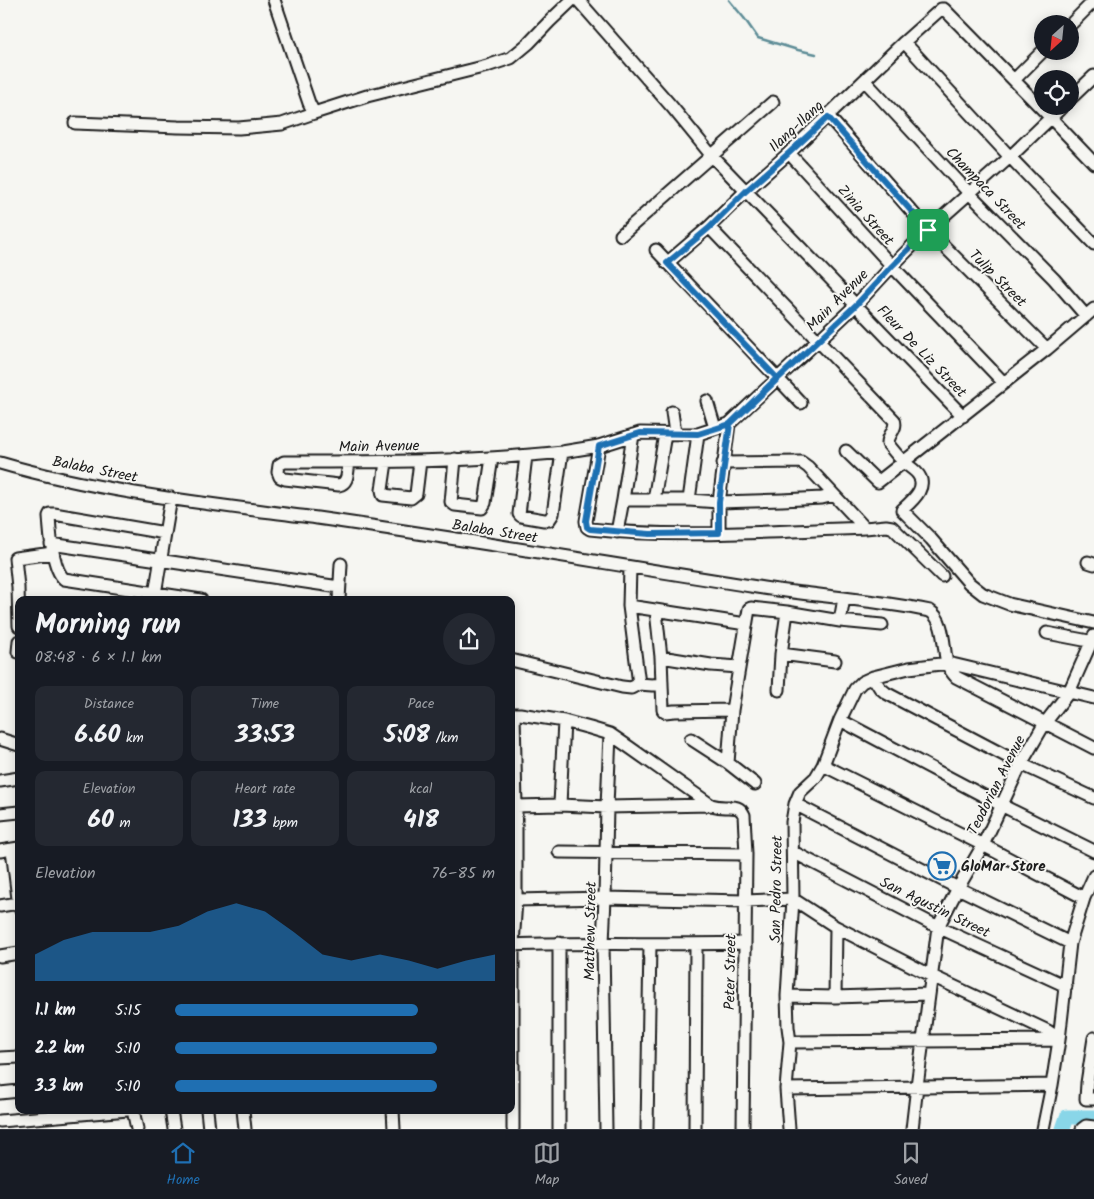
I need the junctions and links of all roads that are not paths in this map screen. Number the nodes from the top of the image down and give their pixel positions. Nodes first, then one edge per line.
1 (274, 0) edge
2 (572, 0) edge
3 (578, 0) edge
4 (1094, 1) edge
5 (1079, 16) edge
6 (904, 42) junction
7 (1035, 60) edge
8 (1094, 76) edge
9 (1014, 80) junction
10 (865, 81) junction
11 (1079, 90) edge
12 (773, 102) dead end
13 (314, 113) junction
14 (1054, 115) edge
15 (828, 117) junction
16 (1051, 118) junction
17 (76, 123) dead end
18 (789, 153) junction
19 (1091, 155) edge
20 (712, 156) junction
21 (1010, 157) junction
22 (746, 191) junction
23 (970, 194) junction
24 (709, 228) junction
25 (928, 230) junction
26 (621, 235) dead end
27 (1094, 244) edge
28 (656, 250) dead end
29 (667, 263) junction
30 (892, 266) junction
31 (857, 304) junction
32 (1090, 312) edge
33 (818, 340) junction
34 (1047, 349) junction
35 (777, 378) junction
36 (1004, 383) junction
37 (707, 401) dead end
38 (801, 403) dead end
39 (672, 412) dead end
40 (963, 416) junction
41 (730, 424) junction
42 (715, 428) junction
43 (670, 434) junction
44 (698, 434) junction
45 (633, 435) junction
46 (599, 446) junction
47 (846, 451) dead end
48 (562, 452) junction
49 (526, 456) junction
50 (492, 458) junction
51 (455, 460) junction
52 (420, 461) junction
53 (386, 462) junction
54 (904, 462) junction
55 (0, 463) edge
56 (349, 463) junction
57 (724, 463) junction
58 (834, 496) junction
59 (171, 498) junction
60 (623, 500) junction
61 (654, 500) junction
62 (689, 500) junction
63 (719, 502) junction
64 (865, 528) junction
65 (617, 532) junction
66 (165, 533) junction
67 (719, 533) junction
68 (52, 549) junction
69 (161, 560) junction
70 (341, 564) dead end
71 (630, 567) junction
72 (942, 576) dead end
73 (339, 587) junction
74 (18, 596) edge
75 (155, 596) edge
76 (339, 596) edge
77 (844, 598) junction
78 (629, 606) junction
79 (656, 610) junction
80 (787, 612) junction
81 (840, 621) junction
82 (1094, 623) edge
83 (746, 624) junction
84 (882, 624) dead end
85 (1047, 632) dead end
86 (1093, 640) edge
87 (781, 654) junction
88 (661, 657) junction
89 (515, 661) edge
90 (835, 661) dead end
91 (948, 664) junction
92 (739, 667) junction
93 (873, 677) junction
94 (639, 684) junction
95 (662, 684) junction
96 (779, 690) dead end
97 (1069, 692) junction
98 (1094, 698) edge
99 (732, 710) junction
100 (515, 714) edge
101 (840, 720) junction
102 (564, 721) junction
103 (1044, 723) junction
104 (610, 734) junction
105 (0, 739) edge
106 (691, 739) dead end
107 (15, 744) edge
108 (1094, 748) edge
109 (515, 760) edge
110 (728, 763) junction
111 (1021, 764) junction
112 (823, 765) junction
113 (15, 779) edge
114 (0, 781) edge
115 (755, 784) dead end
116 (1094, 798) edge
117 (794, 804) junction
118 (560, 805) junction
119 (711, 805) junction
120 (1001, 805) junction
121 (516, 806) junction
122 (607, 807) junction
123 (15, 812) edge
124 (0, 814) edge
125 (983, 845) junction
126 (15, 849) edge
127 (0, 851) edge
128 (1094, 851) edge
129 (559, 852) dead end
130 (606, 852) junction
131 (793, 852) junction
132 (746, 854) junction
133 (1094, 876) edge
134 (958, 888) junction
135 (605, 898) junction
136 (1084, 898) junction
137 (793, 899) junction
138 (516, 900) junction
139 (745, 901) junction
140 (15, 904) edge
141 (0, 906) edge
142 (515, 915) edge
143 (836, 926) junction
144 (938, 926) junction
145 (559, 943) junction
146 (603, 943) junction
147 (745, 943) junction
148 (1070, 943) junction
149 (650, 944) junction
150 (696, 944) junction
151 (515, 945) edge
152 (15, 954) edge
153 (0, 956) edge
154 (932, 976) junction
155 (1066, 986) junction
156 (928, 994) junction
157 (787, 996) junction
158 (836, 997) junction
159 (1094, 1038) edge
160 (1059, 1040) junction
161 (923, 1041) junction
162 (790, 1042) junction
163 (15, 1057) edge
164 (0, 1058) edge
165 (1052, 1085) junction
166 (917, 1086) junction
167 (786, 1089) junction
168 (15, 1091) edge
169 (0, 1093) edge
170 (1094, 1099) edge
171 (81, 1114) edge
172 (134, 1114) edge
173 (172, 1114) edge
174 (207, 1114) edge
175 (243, 1114) edge
176 (393, 1114) edge
177 (513, 1114) edge
178 (0, 1121) edge
179 (1094, 1127) edge
180 (137, 1129) edge
181 (174, 1129) edge
182 (210, 1129) edge
183 (245, 1129) edge
184 (394, 1129) edge
185 (513, 1129) edge
186 (559, 1129) edge
187 (606, 1129) edge
188 (647, 1129) edge
189 (695, 1129) edge
190 (742, 1129) edge
191 (790, 1129) edge
192 (912, 1129) edge
193 (1043, 1129) edge
194 (1082, 1129) edge

1 - 13 street
2 - 13 street
3 - 20 street, Fleur De Liz Street
4 - 5 street
6 - 9 street, Ilang-Ilang
6 - 10 street, Ilang-Ilang
6 - 21 street
7 - 9 street
8 - 11 street
9 - 16 street
10 - 15 street, Ilang-Ilang
10 - 23 street, Champaca Street
12 - 20 street
13 - 17 street
14 - 16 street, Main Avenue
15 - 18 street, Ilang-Ilang
15 - 25 street, Tulip Street
16 - 19 street
16 - 21 street, Main Avenue
18 - 22 street, Ilang-Ilang
18 - 30 street, Zinia Street
20 - 22 street, Fleur De Liz Street
20 - 26 street
21 - 23 street, Main Avenue
21 - 27 street
22 - 24 street, Ilang-Ilang
22 - 31 street, Fleur De Liz Street
23 - 25 street, Main Avenue
23 - 32 street, Champaca Street
24 - 29 street, Ilang-Ilang
24 - 33 street
25 - 30 street, Main Avenue
25 - 34 street, Tulip Street
28 - 29 street
29 - 35 street
30 - 31 street, Main Avenue
30 - 36 street, Zinia Street
31 - 33 street, Main Avenue
31 - 40 street, Fleur De Liz Street
32 - 34 street
33 - 35 street, Main Avenue
33 - 54 street
34 - 36 street
35 - 38 street
35 - 41 street, Main Avenue
36 - 40 street
37 - 42 street
39 - 43 street
40 - 54 street
41 - 42 street, Main Avenue
41 - 57 street
42 - 44 street, Main Avenue
43 - 44 street, Main Avenue
43 - 45 street, Main Avenue
43 - 61 street
44 - 62 street
45 - 46 street, Main Avenue
45 - 60 street
46 - 48 street, Main Avenue
46 - 65 street
47 - 54 street
48 - 49 street, Main Avenue
48 - 49 street
49 - 50 street, Main Avenue
50 - 51 street, Main Avenue
50 - 51 street
51 - 52 street, Main Avenue
52 - 53 street, Main Avenue
52 - 53 street
53 - 56 street, Main Avenue
54 - 82 street
55 - 59 street, Balaba Street
56 - 56 street, Main Avenue
57 - 58 street
57 - 63 street
58 - 63 street
58 - 64 street
59 - 66 street
59 - 71 street, Balaba Street
60 - 61 street
60 - 65 street
61 - 62 street
62 - 63 street
63 - 67 street
64 - 67 street
64 - 72 street
65 - 67 street
66 - 68 street
66 - 69 street
68 - 69 street
68 - 74 street
68 - 75 street
69 - 73 street
69 - 75 street
70 - 73 street
71 - 77 street, Balaba Street
71 - 78 street
73 - 76 street
77 - 81 street
77 - 91 street, Balaba Street
78 - 79 street
78 - 94 street
79 - 83 street
79 - 88 street
80 - 81 street
80 - 83 street
80 - 87 street
81 - 84 street
83 - 92 street
85 - 86 street
86 - 97 street, Teodorian Avenue
87 - 90 street
87 - 96 street
88 - 92 street
88 - 95 street
89 - 94 street
91 - 93 street
91 - 97 street
91 - 103 street
92 - 99 street
93 - 101 street
93 - 111 street
94 - 95 street
95 - 99 street
97 - 98 street
97 - 103 street, Teodorian Avenue
99 - 110 street
100 - 102 street
101 - 112 street
101 - 120 street
102 - 104 street
102 - 118 street
103 - 108 street
103 - 111 street, Teodorian Avenue
104 - 119 street
104 - 122 street, Matthew Street
105 - 107 street
106 - 110 street
109 - 121 street
110 - 115 street
111 - 116 street
111 - 120 street, Teodorian Avenue
112 - 117 street
112 - 125 street
113 - 114 street
117 - 131 street, San Pedro Street
117 - 134 street
118 - 121 street
118 - 122 street
119 - 122 street
119 - 132 street, Peter Street
120 - 125 street, Teodorian Avenue
120 - 128 street
121 - 138 street
122 - 130 street, Matthew Street
123 - 124 street
125 - 134 street, Teodorian Avenue
125 - 136 street
126 - 127 street
129 - 130 street
130 - 132 street
130 - 135 street, Matthew Street
131 - 137 street, San Pedro Street
131 - 144 street, San Agustin Street
132 - 139 street, Peter Street
133 - 136 street
134 - 144 street, Teodorian Avenue
134 - 148 street
135 - 138 street
135 - 139 street
135 - 146 street, Matthew Street
136 - 148 street
137 - 139 street
137 - 143 street
137 - 157 street, San Pedro Street
138 - 142 street
139 - 147 street, Peter Street
140 - 141 street
143 - 154 street
143 - 158 street
144 - 154 street, Teodorian Avenue
144 - 155 street, San Agustin Street
145 - 146 street
145 - 151 street
145 - 186 street
146 - 149 street
146 - 187 street, Matthew Street
147 - 150 street
147 - 190 street, Peter Street
148 - 155 street
149 - 150 street
149 - 188 street
150 - 189 street
152 - 153 street
154 - 156 street, Teodorian Avenue
154 - 160 street
155 - 160 street
156 - 158 street
156 - 161 street, Teodorian Avenue
157 - 158 street
157 - 162 street, San Pedro Street
159 - 170 street
160 - 161 street
160 - 165 street
161 - 162 street
161 - 166 street, Teodorian Avenue
162 - 167 street, San Pedro Street
163 - 164 street
165 - 166 street
165 - 193 street
166 - 167 street
166 - 192 street, Teodorian Avenue
167 - 191 street, San Pedro Street
168 - 169 street
171 - 178 street
172 - 180 street
173 - 181 street
174 - 182 street
175 - 183 street
176 - 184 street
177 - 185 street
179 - 194 street

